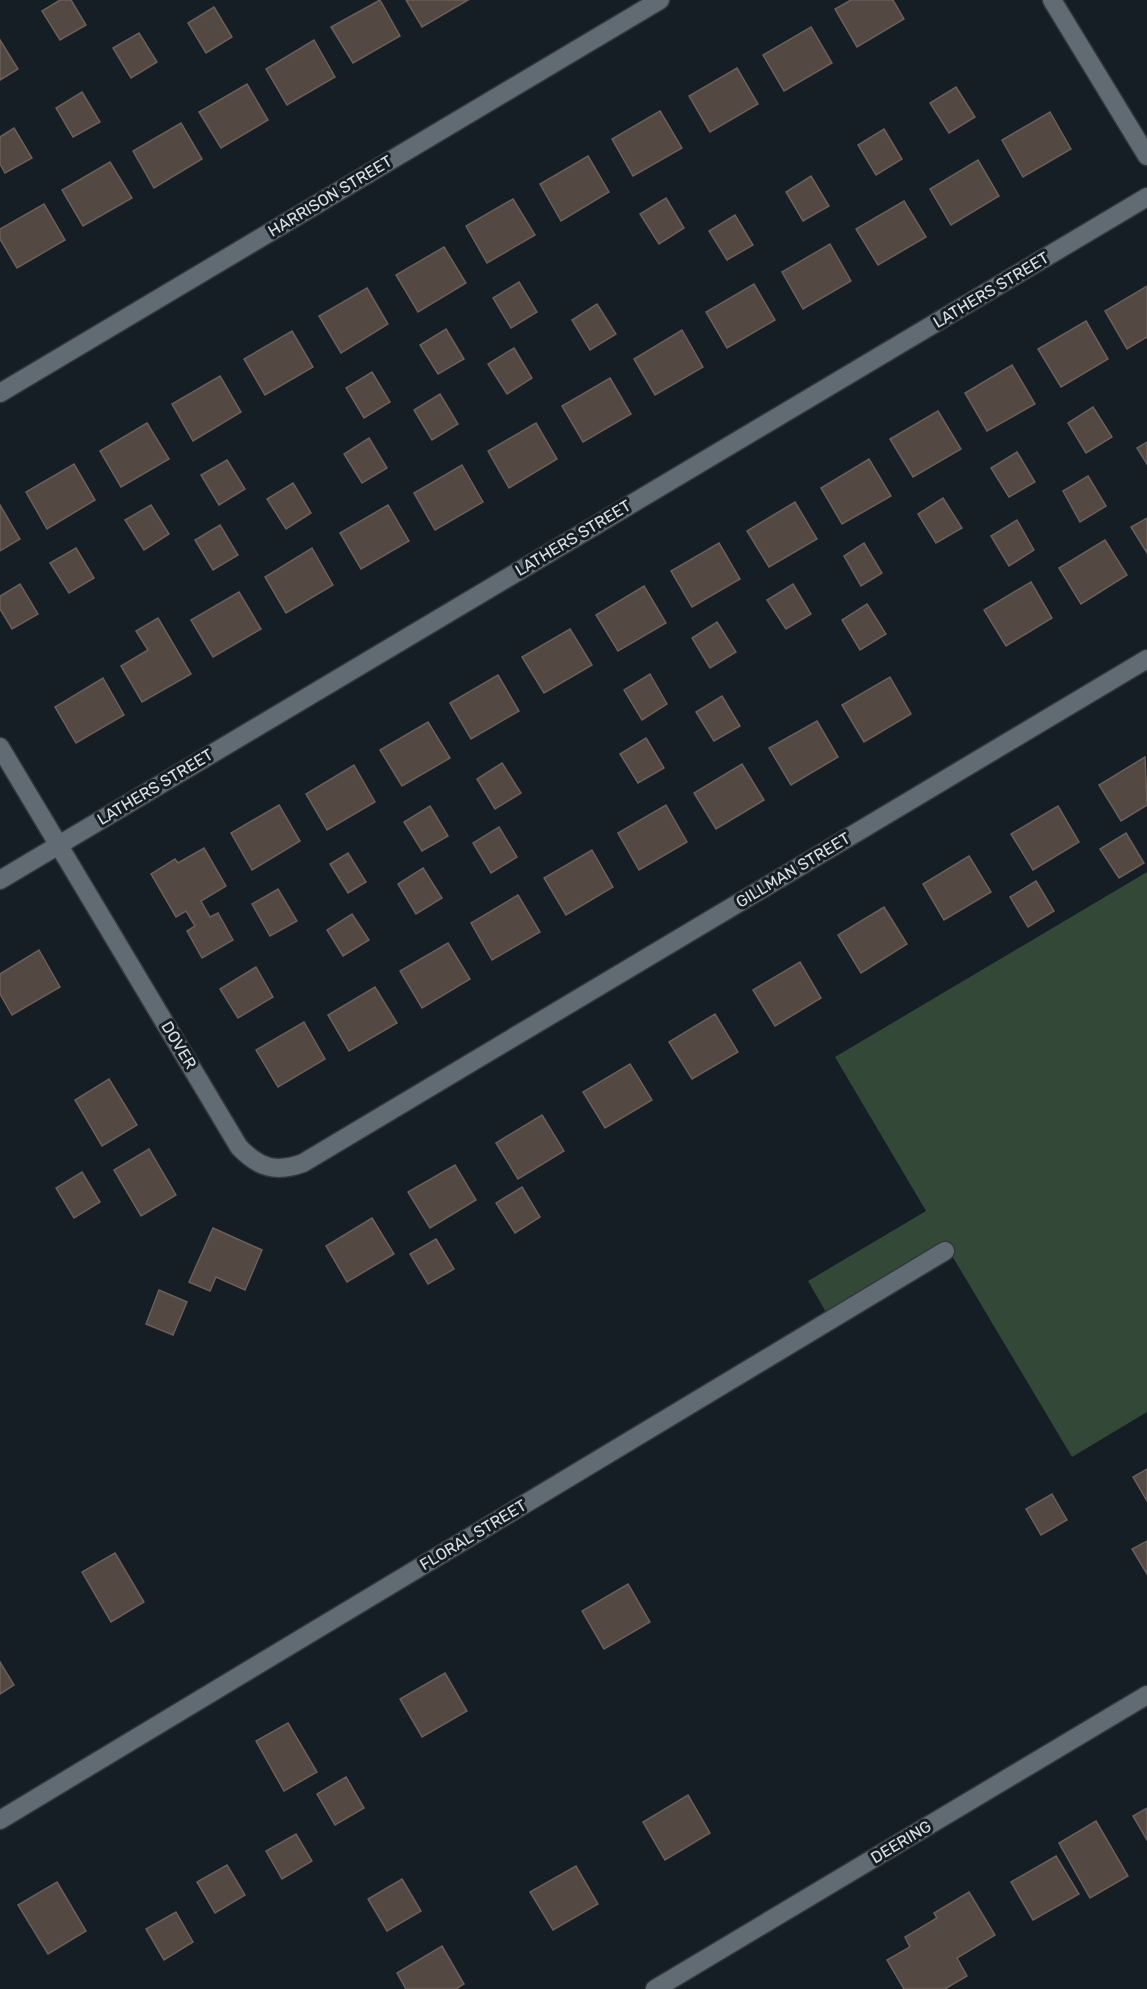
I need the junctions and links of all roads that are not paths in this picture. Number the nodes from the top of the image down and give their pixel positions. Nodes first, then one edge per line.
1 (660, 0) edge
2 (1052, 0) edge
3 (1147, 156) edge
4 (1147, 197) edge
5 (0, 393) edge
6 (1147, 659) edge
7 (0, 747) edge
8 (58, 844) junction
9 (0, 880) edge
10 (438, 1082) joint
11 (945, 1251) dead end
12 (1147, 1695) edge
13 (0, 1820) edge
14 (655, 1989) edge

1 - 5 street, HARRISON STREET
2 - 3 street
4 - 8 street, LATHERS STREET
6 - 10 street, GILLMAN STREET
7 - 8 street, DOVER
8 - 9 street, LATHERS STREET
8 - 10 street, DOVER
11 - 13 street, FLORAL STREET
12 - 14 street, DEERING

